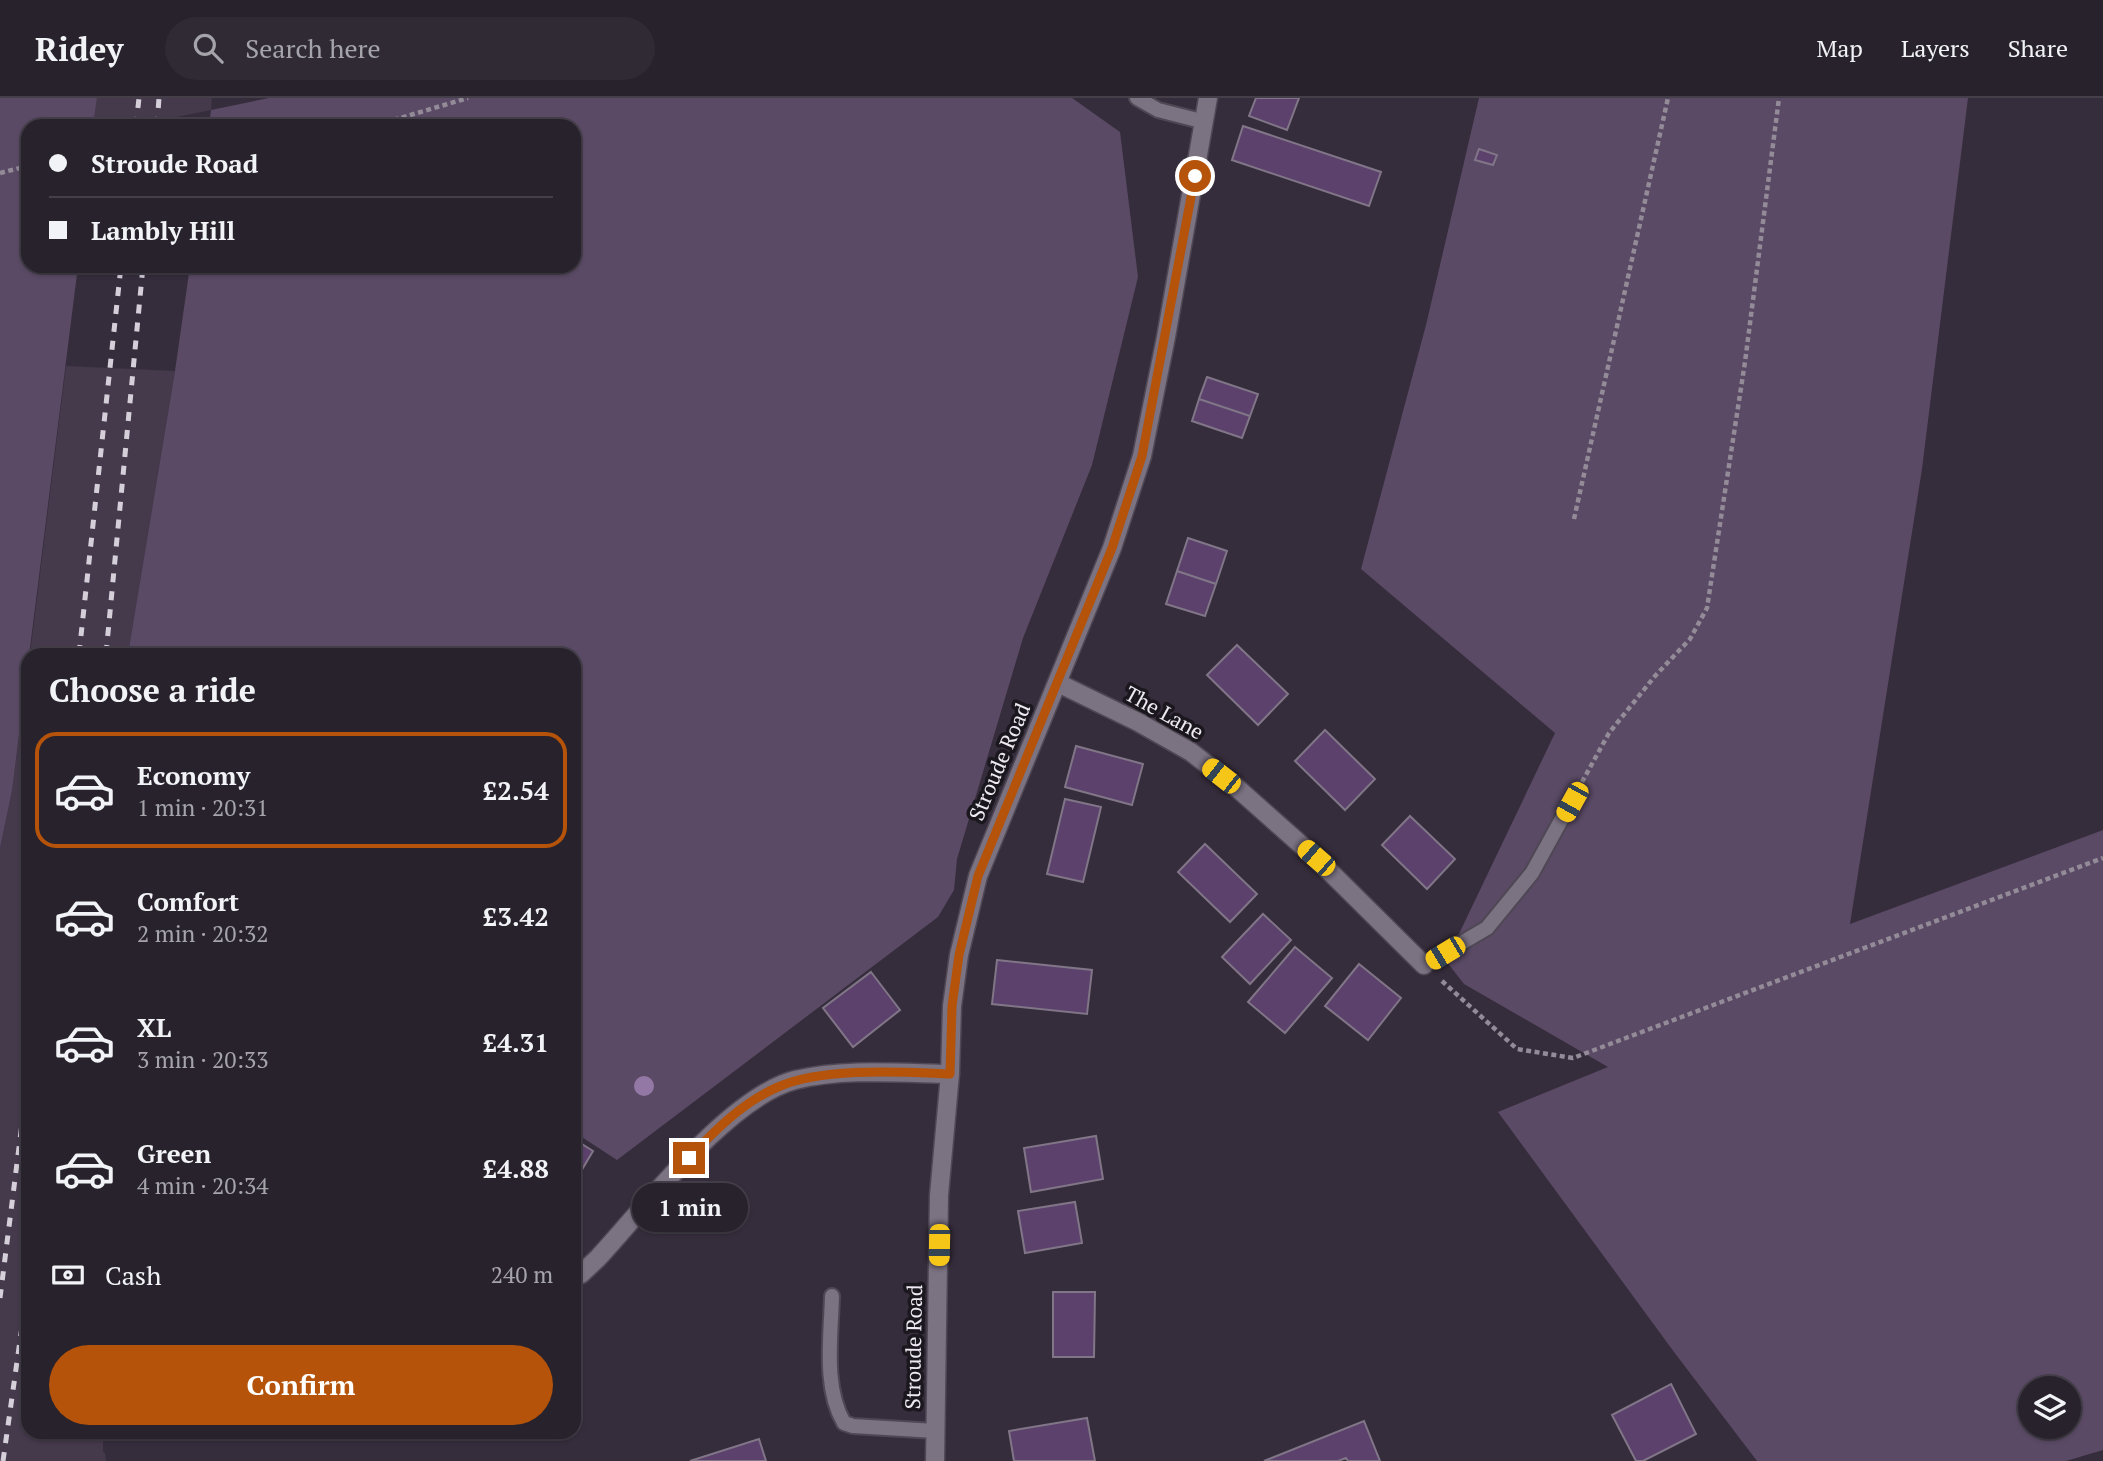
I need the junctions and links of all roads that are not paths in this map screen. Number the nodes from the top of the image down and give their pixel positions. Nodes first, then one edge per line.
1 (1137, 98) edge
2 (1208, 98) edge
3 (1205, 122) junction
4 (1058, 683) junction
5 (1572, 802) road end
6 (1424, 965) joint
7 (950, 1074) junction
8 (581, 1274) edge
9 (832, 1296) dead end
10 (935, 1432) junction
11 (935, 1461) edge

1 - 3 lane
2 - 3 street, Stroude Road
3 - 4 street, Stroude Road
4 - 6 street, The Lane
4 - 7 street, Stroude Road
5 - 6 lane
7 - 8 street
7 - 10 street, Stroude Road
9 - 10 lane
10 - 11 street, Stroude Road

